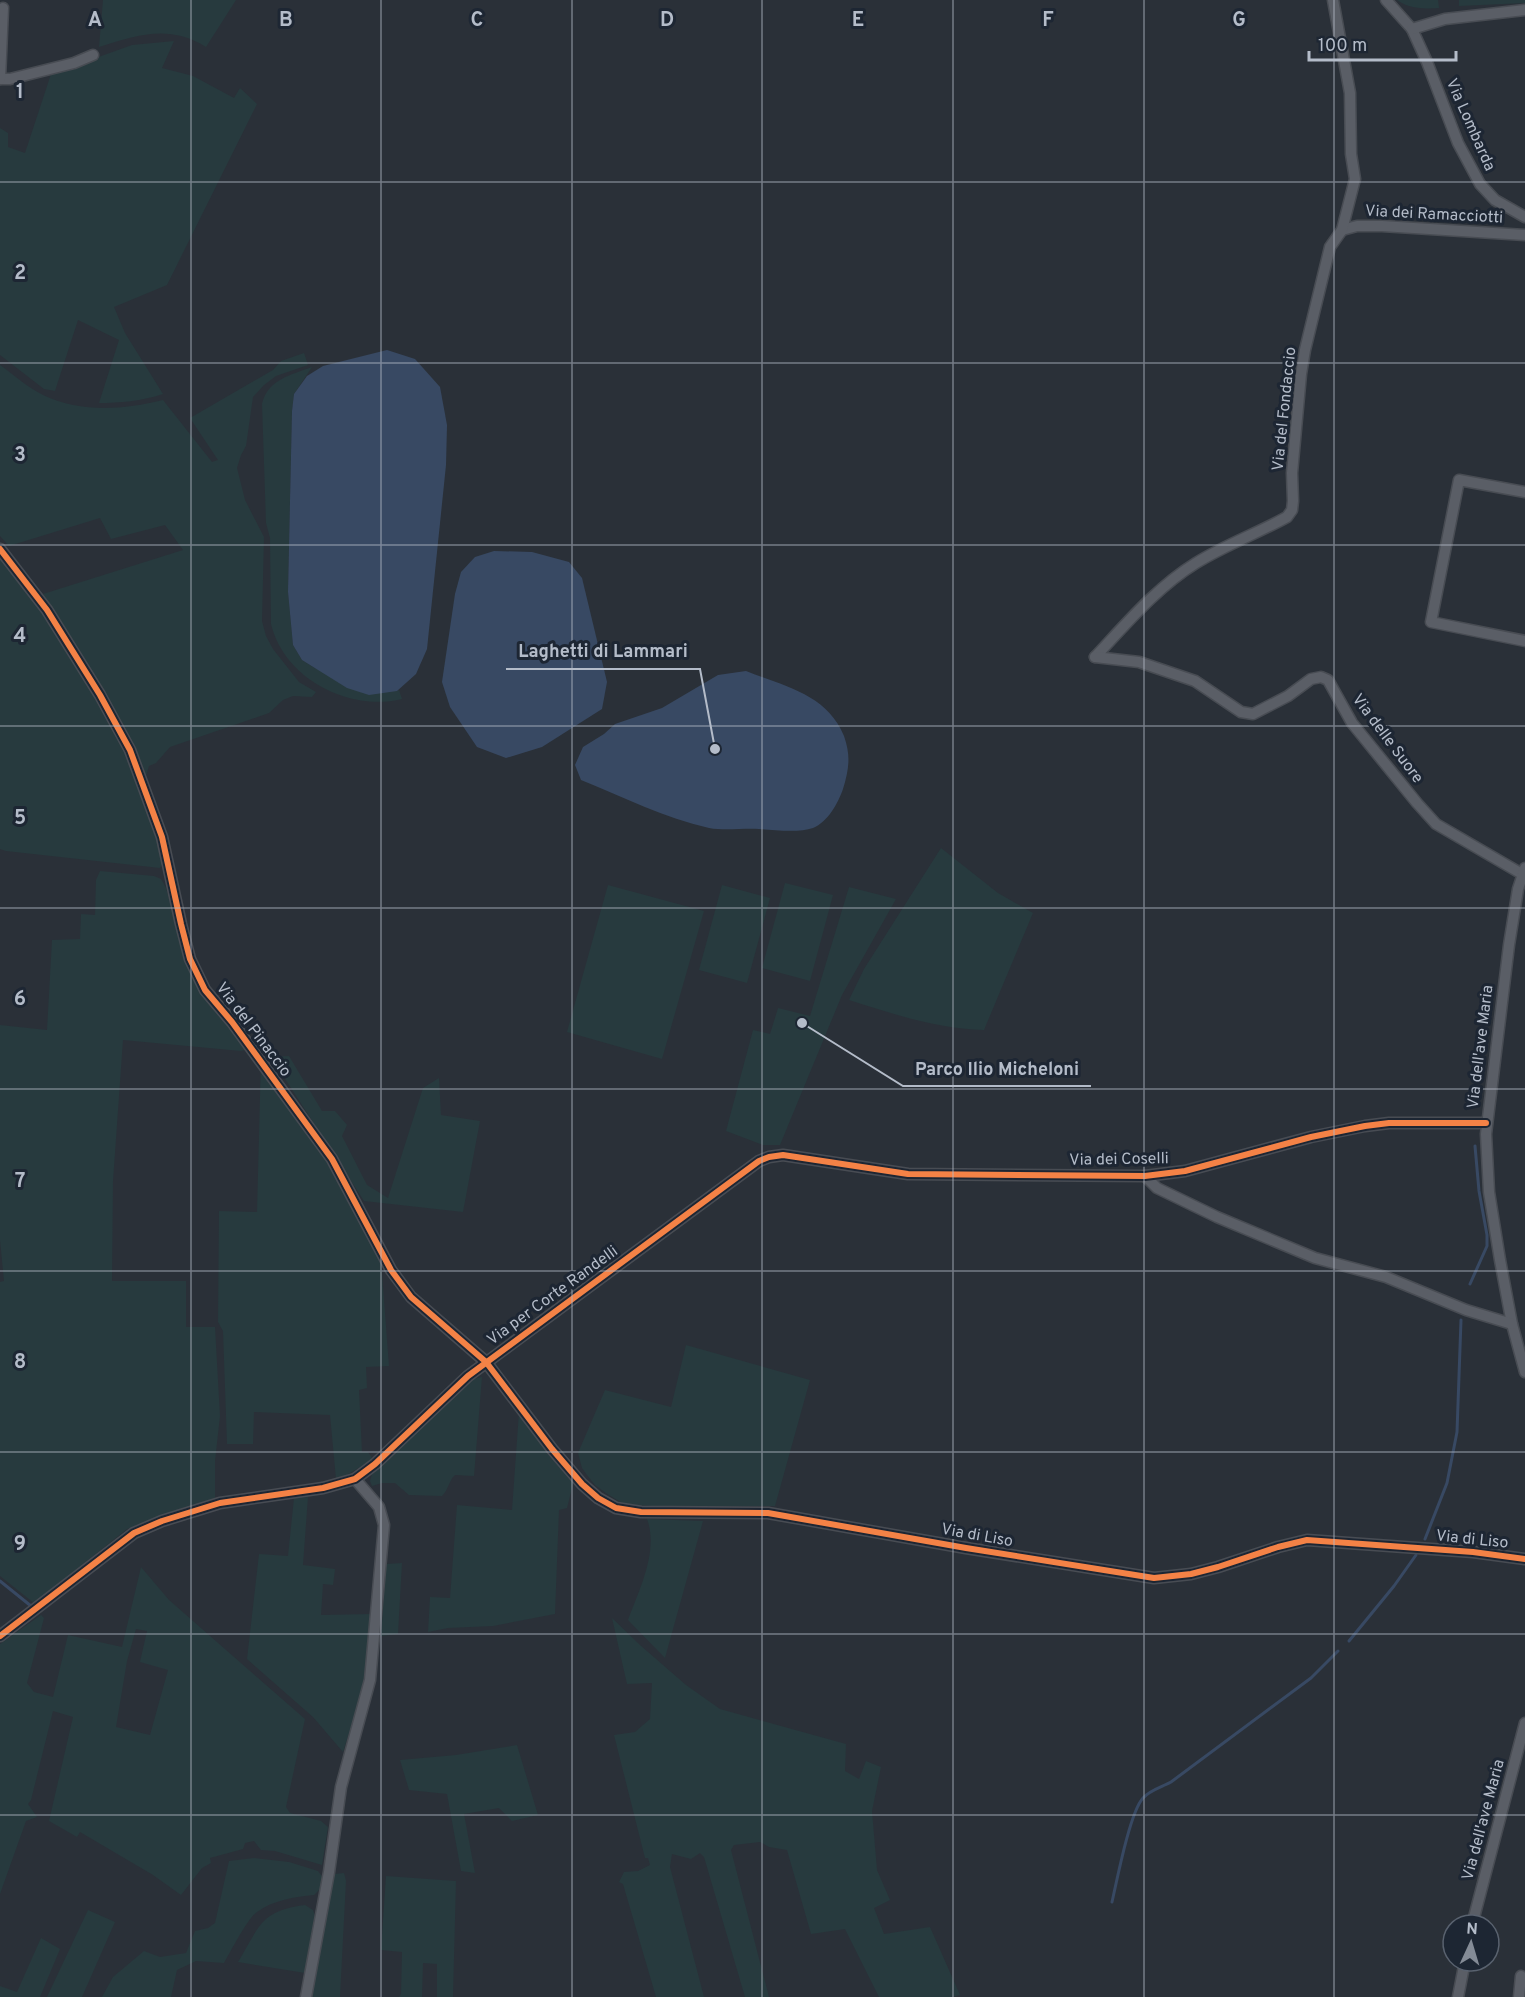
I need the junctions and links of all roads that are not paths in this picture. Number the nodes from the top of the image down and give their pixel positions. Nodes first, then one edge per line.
1 (1333, 0) edge
2 (1386, 0) edge
3 (3, 8) dead end
4 (1525, 9) edge
5 (1412, 29) junction
6 (93, 55) dead end
7 (0, 79) edge
8 (1525, 217) edge
9 (1342, 230) junction
10 (1525, 235) edge
11 (1525, 492) edge
12 (0, 549) edge
13 (1525, 641) edge
14 (1095, 657) joint
15 (1524, 871) edge
16 (1486, 1123) junction
17 (783, 1155) joint
18 (1145, 1176) junction
19 (1512, 1324) junction
20 (486, 1362) junction
21 (1525, 1372) edge
22 (356, 1479) junction
23 (1525, 1559) edge
24 (0, 1636) edge
25 (1525, 1723) edge
26 (1475, 1913) edge
27 (1463, 1973) edge
28 (1521, 1976) dead end
29 (306, 1997) edge
30 (1458, 1997) edge
31 (1519, 1997) edge

1 - 9 street, Via del Fondaccio
2 - 5 street, Via Lombarda
3 - 7 street
4 - 5 street
5 - 8 street, Via Lombarda
6 - 7 street
9 - 10 street, Via dei Ramacciotti
9 - 14 street, Via del Fondaccio
11 - 13 street
12 - 20 street, Via del Pinaccio
14 - 15 street, Via delle Suore
15 - 16 street, Via dell'ave Maria
16 - 18 street, Via dei Coselli
16 - 19 street, Via dell'ave Maria
17 - 18 street, Via dei Coselli
17 - 20 street, Via per Corte Randelli
18 - 19 street
19 - 21 street, Via dell'ave Maria
20 - 22 street, Via per Corte Randelli
20 - 23 street, Via di Liso
22 - 24 street, Via per Corte Randelli
22 - 29 street
25 - 26 street, Via dell'ave Maria
27 - 30 street
28 - 31 street

